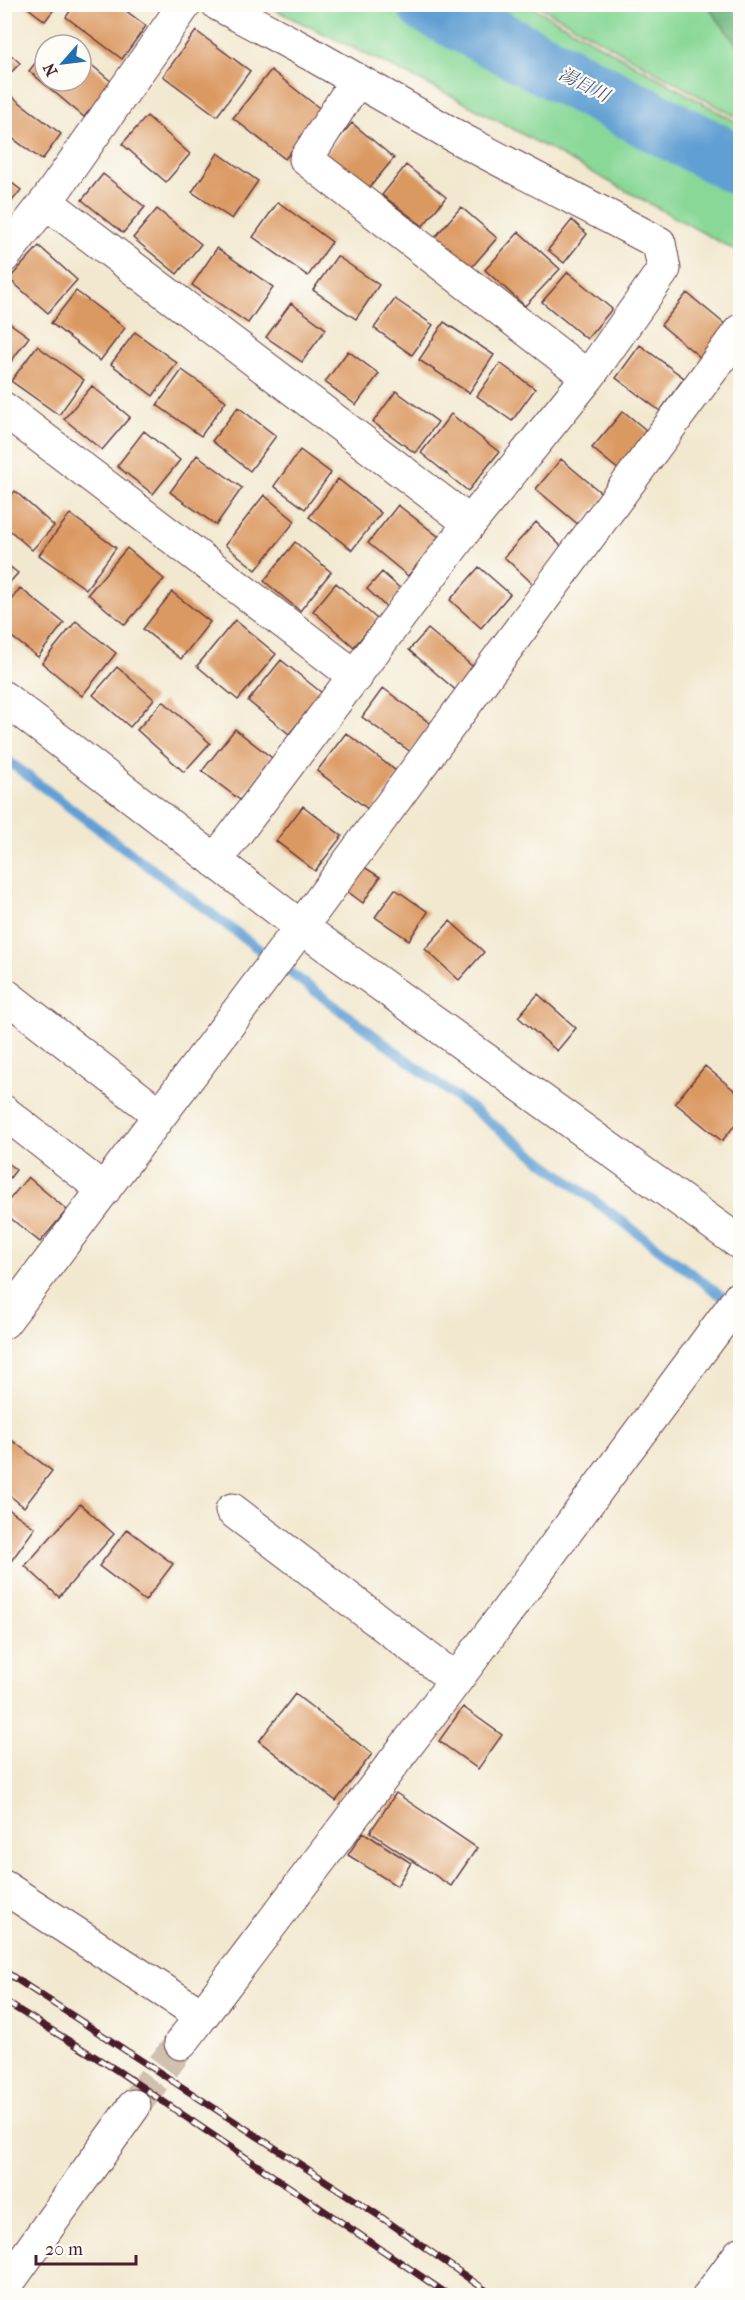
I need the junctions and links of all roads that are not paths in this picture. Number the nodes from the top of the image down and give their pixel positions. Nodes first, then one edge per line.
1 (185, 4) edge
2 (218, 4) edge
3 (357, 80) junction
4 (46, 202) junction
5 (4, 256) edge
6 (741, 331) edge
7 (588, 377) junction
8 (4, 409) edge
9 (470, 523) junction
10 (356, 677) junction
11 (4, 698) edge
12 (215, 861) junction
13 (285, 949) junction
14 (4, 994) edge
15 (4, 1112) edge
16 (160, 1115) junction
17 (104, 1190) junction
18 (741, 1243) edge
19 (735, 1304) edge
20 (4, 1322) edge
21 (232, 1510) dead end
22 (456, 1680) junction
23 (4, 1887) edge
24 (201, 2015) junction
25 (181, 2043) tunnel mouth
26 (134, 2106) tunnel mouth
27 (741, 2254) edge
28 (4, 2288) edge
29 (709, 2295) edge

1 - 4 street
2 - 3 street
3 - 7 street
3 - 7 street
4 - 5 street
4 - 9 street
6 - 13 street
7 - 9 street
8 - 10 street
9 - 10 street
10 - 12 street
11 - 12 street
12 - 13 street
13 - 16 street
13 - 18 street
14 - 16 street
15 - 17 street
16 - 17 street
17 - 20 street
19 - 22 street
21 - 22 street
22 - 24 street
23 - 24 street
24 - 25 street
26 - 28 street
27 - 29 street

